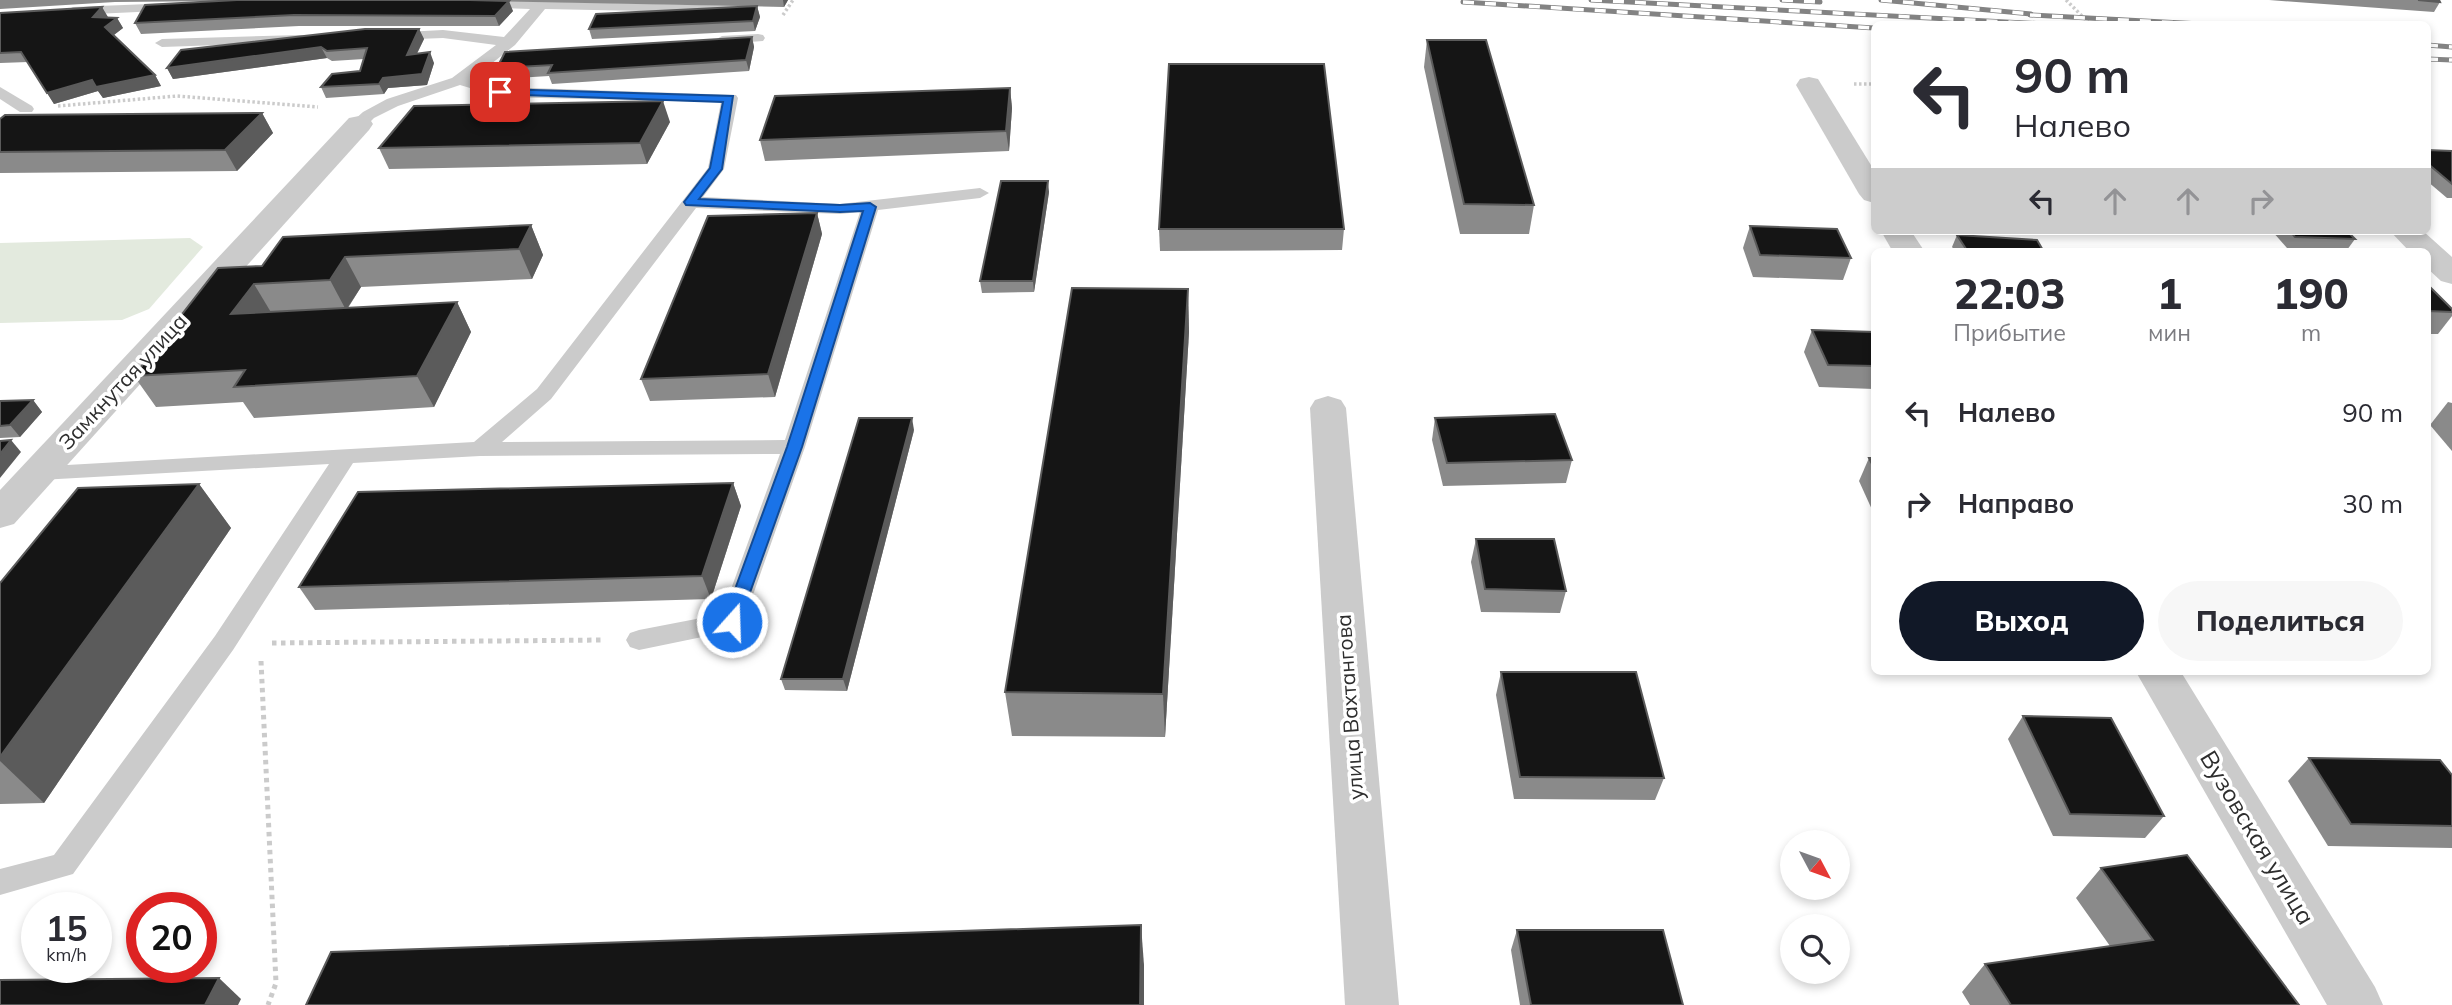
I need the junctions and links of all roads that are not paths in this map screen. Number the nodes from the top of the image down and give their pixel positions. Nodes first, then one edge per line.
1 (460, 3) edge
2 (541, 5) junction
3 (184, 6) edge
4 (753, 10) edge
5 (64, 12) edge
6 (376, 36) edge
7 (323, 38) edge
8 (758, 38) dead end
9 (702, 41) edge
10 (510, 42) junction
11 (162, 43) dead end
12 (523, 51) edge
13 (495, 53) junction
14 (459, 80) junction
15 (1809, 85) dead end
16 (0, 92) edge
17 (26, 109) road end
18 (365, 117) joint
19 (1871, 189) edge
20 (980, 193) dead end
21 (690, 202) junction
22 (870, 207) junction
23 (2409, 235) edge
24 (2424, 248) edge
25 (2431, 255) edge
26 (2452, 274) edge
27 (1328, 408) dead end
28 (794, 447) junction
29 (480, 449) junction
30 (346, 456) junction
31 (40, 472) junction
32 (5, 503) edge
33 (639, 640) road end
34 (2160, 675) edge
35 (0, 882) edge
36 (1372, 1005) edge
37 (2356, 1005) edge

1 - 2 lane
2 - 4 lane
2 - 10 lane
3 - 5 lane
6 - 10 lane
7 - 11 lane
8 - 9 lane
10 - 13 lane
12 - 13 lane
13 - 14 lane
14 - 18 lane
14 - 21 lane
15 - 19 street
16 - 17 lane
18 - 31 street, Замкнутая улица
20 - 22 lane
21 - 22 lane
21 - 29 lane
22 - 28 lane
23 - 24 street
25 - 26 street
27 - 36 street, улица Вахтангова
28 - 29 lane
28 - 33 lane
29 - 30 lane
30 - 31 lane
30 - 35 lane
31 - 32 street, Замкнутая улица
34 - 37 street, Вузовская улица

